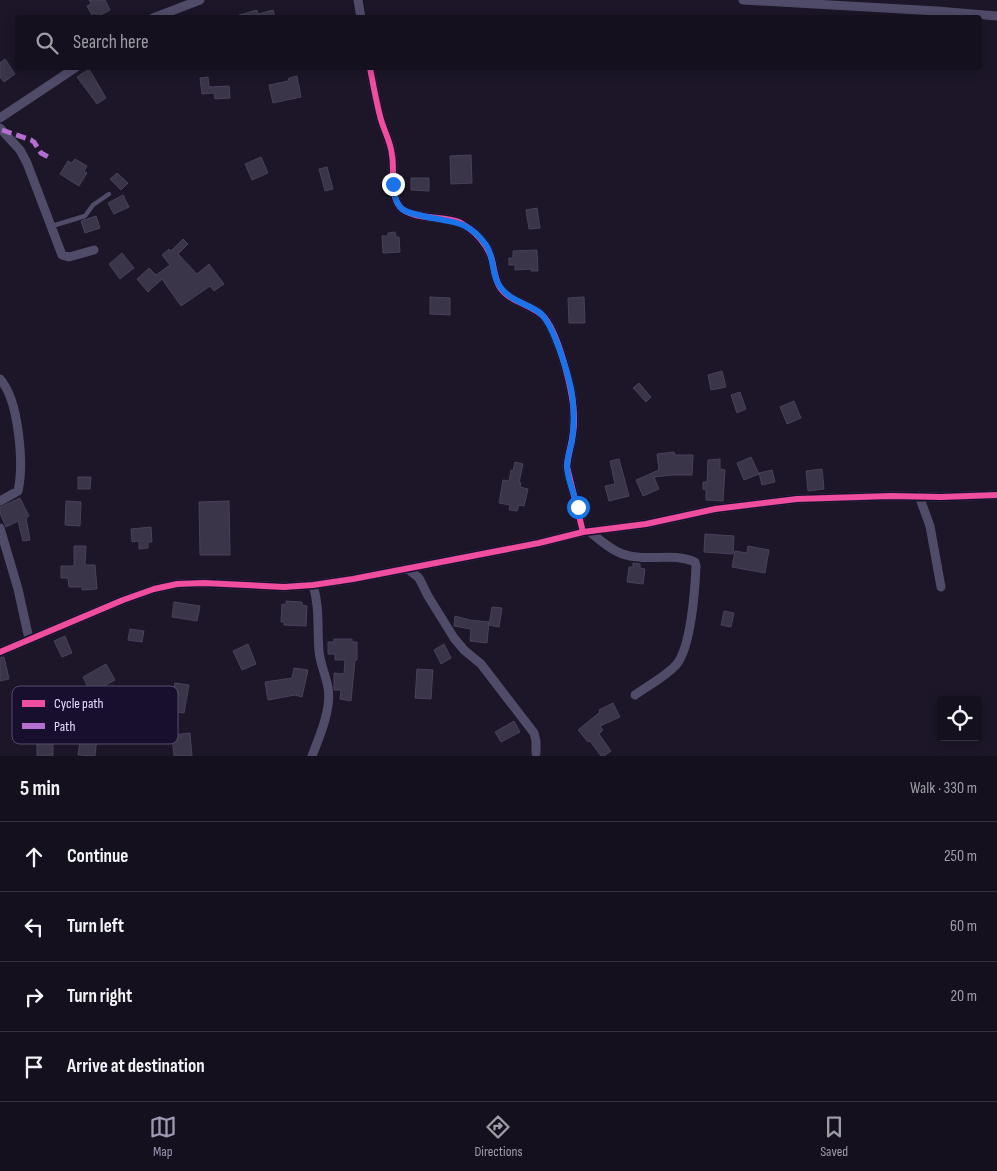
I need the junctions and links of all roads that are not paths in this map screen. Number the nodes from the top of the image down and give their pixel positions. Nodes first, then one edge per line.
1 (200, 0) edge
2 (358, 0) edge
3 (743, 0) edge
4 (161, 15) edge
5 (361, 15) edge
6 (997, 16) edge
7 (72, 70) edge
8 (370, 70) edge
9 (0, 118) edge
10 (0, 128) edge
11 (109, 194) dead end
12 (52, 226) junction
13 (94, 250) dead end
14 (0, 379) edge
15 (997, 495) edge
16 (919, 496) junction
17 (0, 501) edge
18 (0, 528) edge
19 (587, 532) junction
20 (421, 566) junction
21 (408, 569) junction
22 (419, 578) junction
23 (313, 585) junction
24 (941, 587) dead end
25 (29, 639) junction
26 (0, 652) edge
27 (635, 695) dead end
28 (536, 753) dead end
29 (312, 756) edge

1 - 4 street
2 - 5 street
3 - 6 street
7 - 9 street
8 - 19 street
10 - 12 street
11 - 12 lane
12 - 13 street
14 - 17 street
15 - 16 street
16 - 19 street
16 - 24 street
18 - 25 street
19 - 20 street
19 - 27 street
20 - 21 street
20 - 22 street
21 - 22 street
21 - 23 street
22 - 28 street
23 - 25 street
23 - 29 street
25 - 26 street

